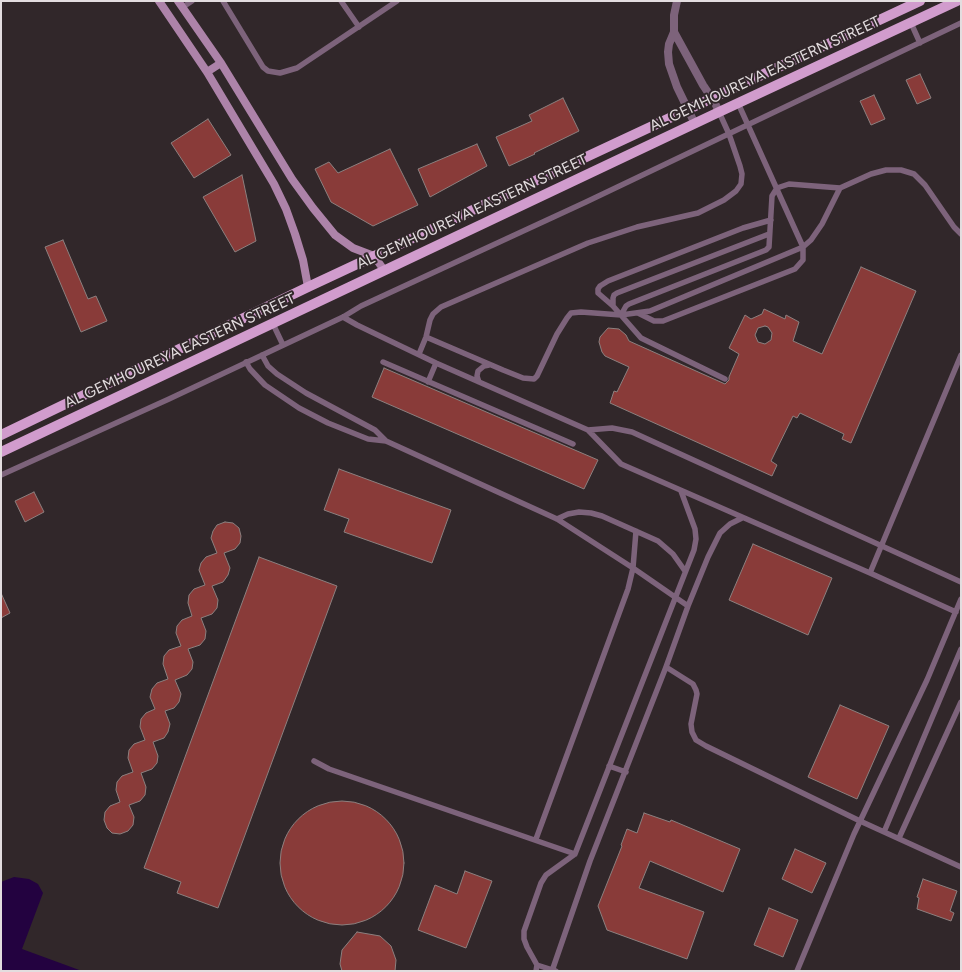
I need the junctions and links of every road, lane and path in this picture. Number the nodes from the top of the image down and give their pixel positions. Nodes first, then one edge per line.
1 (159, 1) edge
2 (192, 1) edge
3 (223, 1) edge
4 (341, 1) edge
5 (397, 1) edge
6 (677, 1) edge
7 (920, 1) edge
8 (957, 1) edge
9 (180, 4) edge
10 (911, 23) junction
11 (961, 23) edge
12 (359, 27) junction
13 (674, 32) junction
14 (920, 43) junction
15 (221, 63) junction
16 (207, 72) junction
17 (712, 99) junction
18 (738, 103) junction
19 (688, 110) junction
20 (719, 112) junction
21 (695, 124) junction
22 (748, 125) junction
23 (730, 134) junction
24 (777, 188) junction
25 (840, 188) junction
26 (771, 220) junction
27 (769, 234) junction
28 (961, 234) edge
29 (803, 248) junction
30 (374, 256) junction
31 (384, 270) junction
32 (308, 287) junction
33 (276, 303) junction
34 (613, 306) junction
35 (637, 313) junction
36 (621, 315) junction
37 (343, 316) junction
38 (283, 319) junction
39 (273, 324) junction
40 (426, 337) junction
41 (283, 345) junction
42 (419, 354) junction
43 (262, 355) junction
44 (961, 355) edge
45 (246, 362) junction
46 (383, 362) dead end
47 (436, 363) junction
48 (489, 365) junction
49 (725, 379) dead end
50 (428, 382) junction
51 (479, 382) junction
52 (588, 430) junction
53 (1, 435) edge
54 (386, 441) junction
55 (573, 444) dead end
56 (1, 452) edge
57 (1, 475) edge
58 (681, 491) junction
59 (742, 518) junction
60 (557, 519) junction
61 (636, 531) junction
62 (880, 546) junction
63 (633, 568) junction
64 (686, 572) junction
65 (870, 573) junction
66 (961, 582) edge
67 (676, 597) junction
68 (961, 599) edge
69 (688, 606) junction
70 (956, 612) junction
71 (961, 649) edge
72 (666, 667) junction
73 (961, 702) edge
74 (314, 761) dead end
75 (609, 766) junction
76 (626, 772) junction
77 (860, 821) junction
78 (884, 832) junction
79 (899, 838) junction
80 (536, 839) junction
81 (575, 854) junction
82 (961, 867) edge
83 (536, 968) edge
84 (553, 971) edge
85 (797, 971) edge

1 - 16 main road
2 - 9 lane
3 - 12 lane
4 - 12 lane
5 - 12 lane
6 - 13 street
7 - 17 main road, AL GEMHOUREYA EASTERN STREET
8 - 10 main road, AL GEMHOUREYA EASTERN STREET
9 - 15 main road
10 - 14 lane
10 - 18 main road, AL GEMHOUREYA EASTERN STREET
11 - 14 lane
13 - 17 street
13 - 19 street
14 - 22 lane
15 - 16 main road
15 - 30 main road
16 - 32 main road
17 - 19 main road, AL GEMHOUREYA EASTERN STREET
17 - 20 street
18 - 20 main road, AL GEMHOUREYA EASTERN STREET
18 - 22 lane
19 - 21 street
19 - 30 main road, AL GEMHOUREYA EASTERN STREET
20 - 21 main road, AL GEMHOUREYA EASTERN STREET
20 - 23 lane
21 - 31 main road, AL GEMHOUREYA EASTERN STREET
22 - 23 lane
22 - 24 lane
23 - 37 lane
23 - 40 lane
24 - 25 lane
24 - 26 lane
24 - 29 lane
25 - 28 lane
25 - 29 lane
26 - 27 lane
26 - 34 lane
27 - 34 lane
27 - 36 lane
29 - 35 lane
29 - 35 lane
30 - 31 main road
30 - 32 main road, AL GEMHOUREYA EASTERN STREET
31 - 38 main road, AL GEMHOUREYA EASTERN STREET
32 - 33 main road, AL GEMHOUREYA EASTERN STREET
33 - 38 main road
33 - 53 main road, AL GEMHOUREYA EASTERN STREET
34 - 36 lane
35 - 36 lane
36 - 48 lane
36 - 49 lane
37 - 41 lane
37 - 42 lane
38 - 39 main road, AL GEMHOUREYA EASTERN STREET
39 - 41 lane
39 - 56 main road, AL GEMHOUREYA EASTERN STREET
40 - 42 lane
40 - 48 lane
41 - 43 lane
42 - 47 lane
43 - 45 lane
43 - 54 lane
44 - 62 lane
45 - 54 lane
45 - 57 lane
46 - 50 lane
47 - 50 lane
47 - 51 lane
48 - 51 lane
50 - 55 lane
51 - 52 lane
52 - 58 lane
52 - 62 lane
54 - 60 lane
58 - 59 lane
58 - 64 lane
59 - 65 lane
59 - 69 lane
60 - 61 lane
60 - 63 lane
61 - 63 lane
61 - 64 lane
62 - 65 lane
62 - 66 lane
63 - 67 lane
63 - 80 lane
64 - 67 lane
65 - 70 lane
67 - 69 lane
67 - 75 lane
68 - 70 lane
69 - 72 lane
70 - 77 lane
71 - 78 lane
72 - 76 lane
72 - 77 lane
73 - 79 lane
74 - 80 lane
75 - 76 lane
75 - 81 lane
76 - 84 lane
77 - 78 lane
77 - 85 lane
78 - 79 lane
79 - 82 lane
80 - 81 lane
81 - 83 lane
83 - 84 lane

